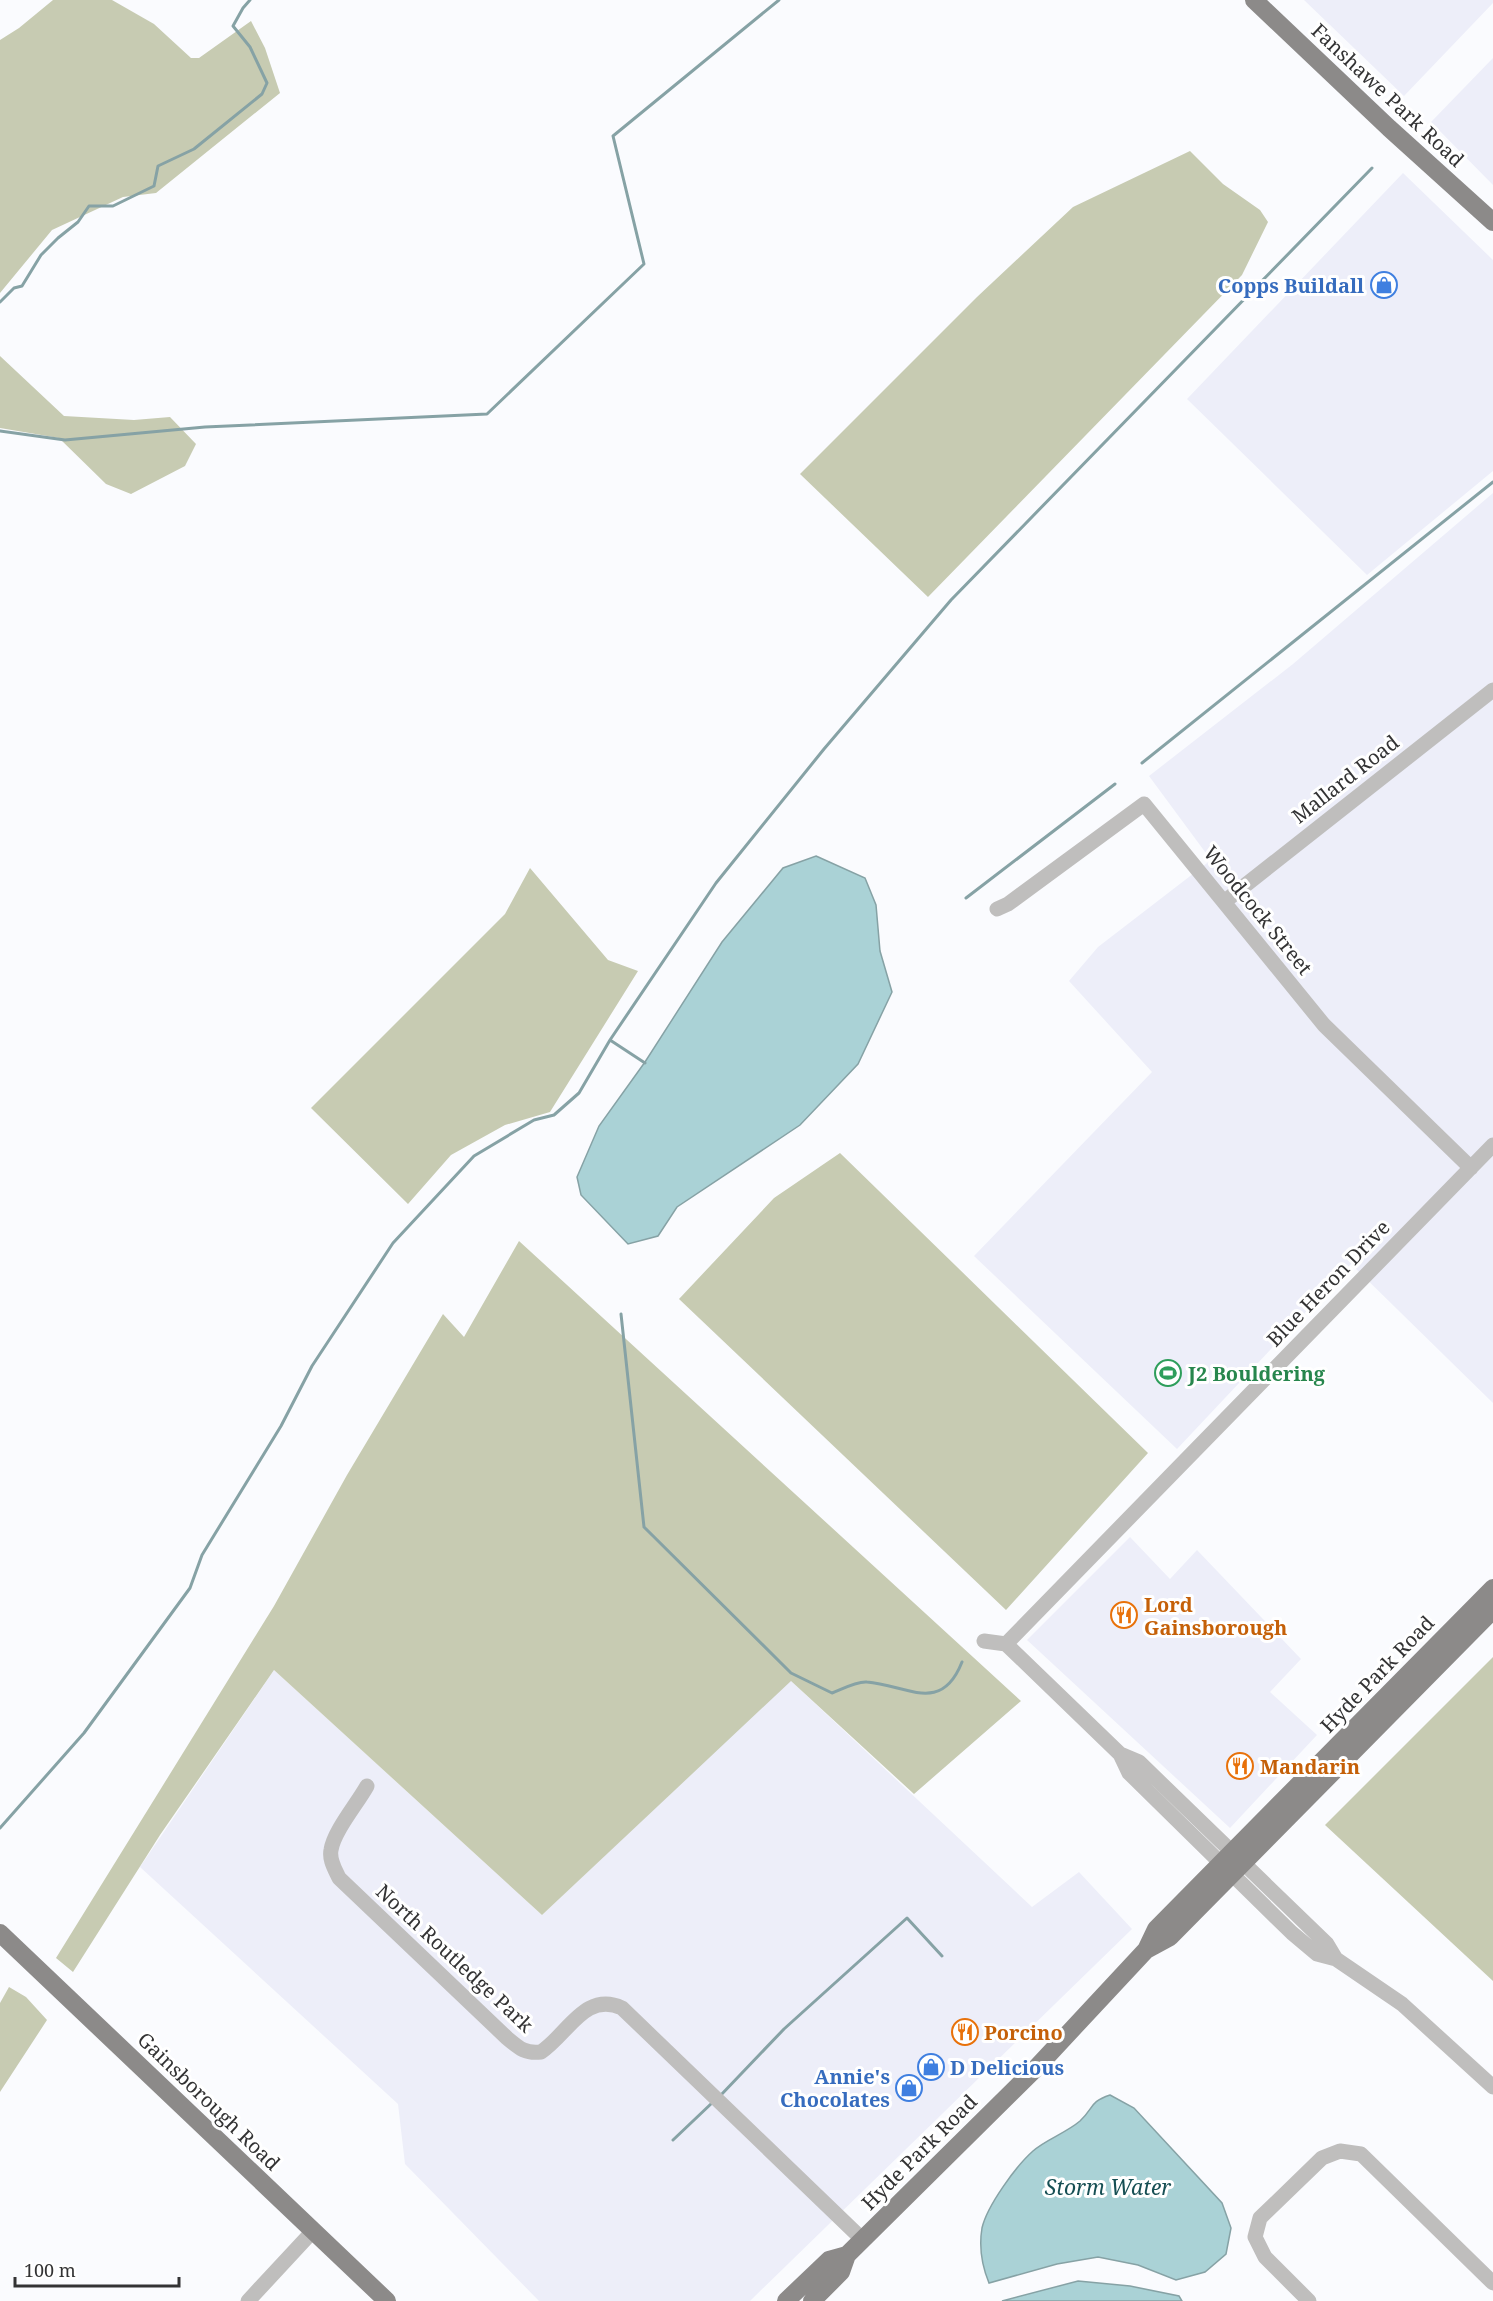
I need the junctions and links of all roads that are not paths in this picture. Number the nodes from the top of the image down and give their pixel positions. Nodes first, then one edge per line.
1 (1254, 0) edge
2 (1493, 222) edge
3 (1493, 690) edge
4 (1224, 902) junction
5 (997, 909) dead end
6 (1493, 1145) edge
7 (1471, 1168) junction
8 (1493, 1587) edge
9 (1493, 1610) edge
10 (984, 1641) dead end
11 (1006, 1644) junction
12 (367, 1786) dead end
13 (1233, 1864) junction
14 (0, 1933) edge
15 (1493, 2087) edge
16 (313, 2231) junction
17 (863, 2240) junction
18 (848, 2255) junction
19 (1493, 2283) edge
20 (248, 2301) edge
21 (387, 2301) edge
22 (786, 2301) edge
23 (812, 2301) edge
24 (1309, 2301) edge

1 - 2 main road, Fanshawe Park Road
3 - 4 street, Mallard Road
4 - 5 street, Woodcock Street
4 - 7 street, Woodcock Street
6 - 7 street, Blue Heron Drive
7 - 11 street, Blue Heron Drive
8 - 13 main road, Hyde Park Road
9 - 13 main road, Hyde Park Road
10 - 11 street
11 - 13 street
12 - 17 street, North Routledge Park
13 - 15 street
13 - 17 main road, Hyde Park Road
14 - 16 main road, Gainsborough Road
16 - 20 street
16 - 21 main road, Gainsborough Road
17 - 18 main road, Hyde Park Road
18 - 22 main road, Hyde Park Road
18 - 23 main road, Hyde Park Road
19 - 24 street

